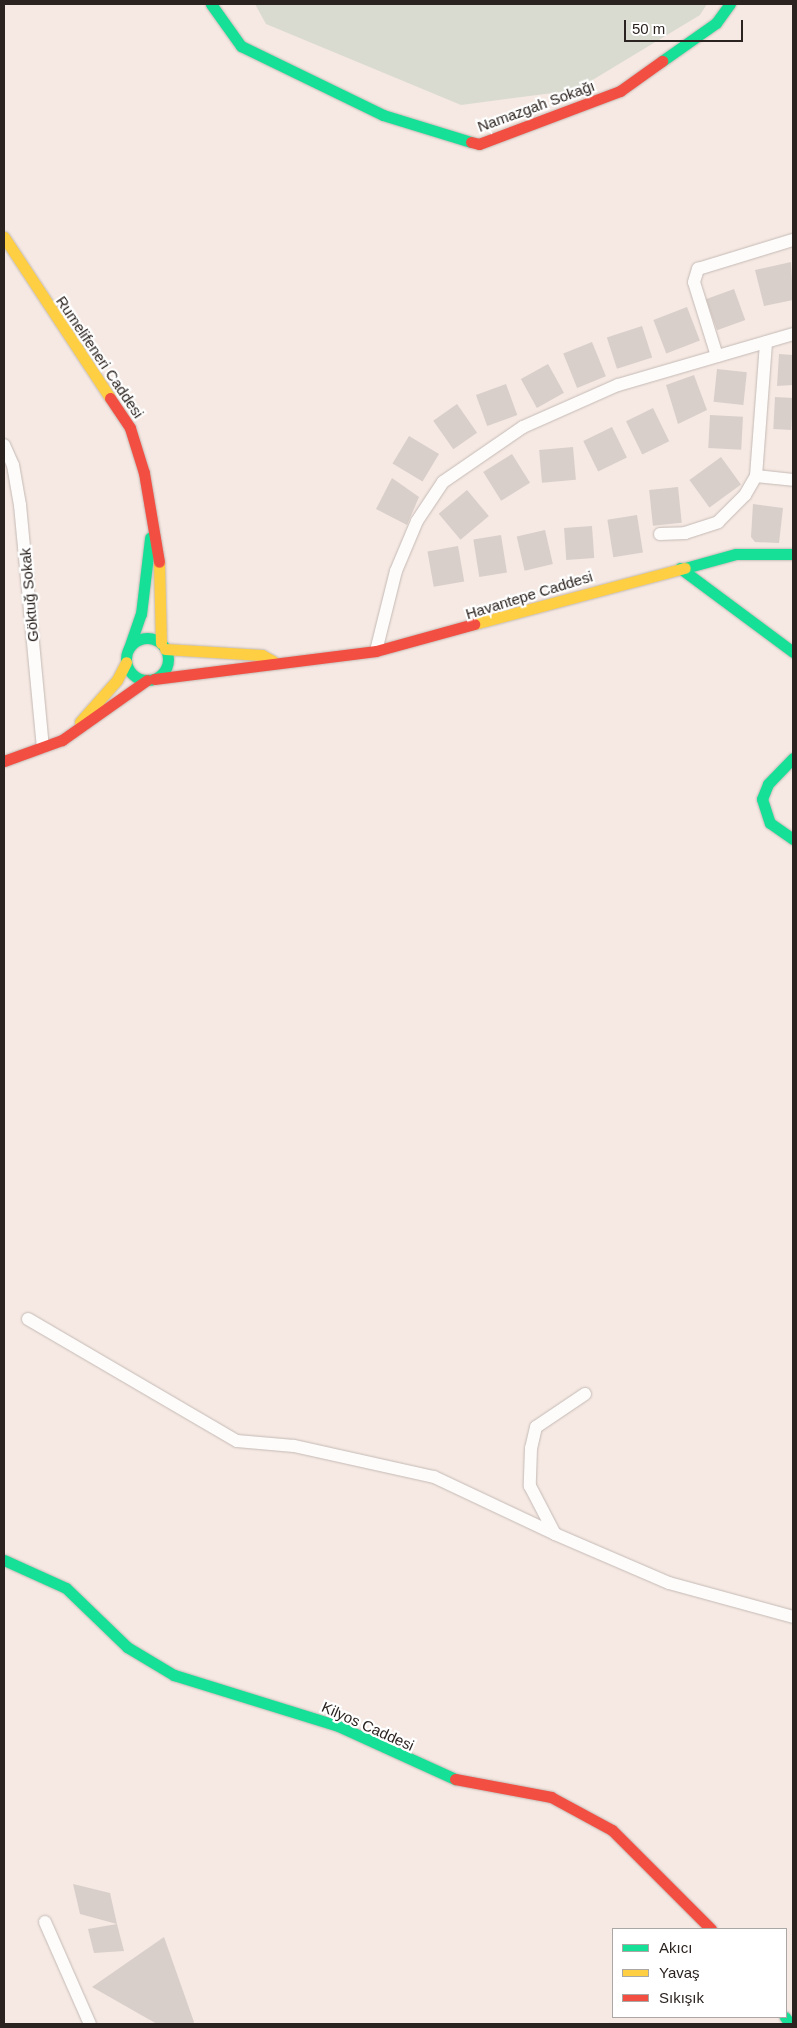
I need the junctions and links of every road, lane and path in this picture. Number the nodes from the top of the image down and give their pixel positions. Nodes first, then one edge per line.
1 (211, 4) edge
2 (730, 4) edge
3 (4, 237) edge
4 (793, 240) edge
5 (793, 334) edge
6 (766, 342) junction
7 (717, 356) junction
8 (4, 445) edge
9 (756, 476) junction
10 (793, 480) edge
11 (151, 532) junction
12 (660, 534) dead end
13 (793, 554) edge
14 (680, 568) junction
15 (163, 646) junction
16 (129, 648) junction
17 (376, 651) junction
18 (793, 652) edge
19 (272, 661) junction
20 (126, 662) junction
21 (150, 680) junction
22 (75, 732) junction
23 (43, 747) junction
24 (793, 758) edge
25 (4, 761) edge
26 (793, 839) edge
27 (28, 1320) dead end
28 (585, 1394) dead end
29 (555, 1534) junction
30 (4, 1560) edge
31 (793, 1617) edge
32 (45, 1922) dead end
33 (710, 1928) edge
34 (90, 2024) edge

1 - 2 street, Namazgah Sokağı
3 - 11 street, Rumelifeneri Caddesi
4 - 7 street
5 - 6 street
6 - 7 street
6 - 9 street
7 - 17 street
8 - 23 street, Göktuğ Sokak
9 - 10 street
9 - 12 street
11 - 15 street, Rumelifeneri Caddesi
11 - 16 street, Rumelifeneri Caddesi
13 - 14 street, Havantepe Caddesi
14 - 17 street, Havantepe Caddesi
14 - 18 street
15 - 16 street
15 - 19 street, Havantepe Caddesi
15 - 21 street
16 - 20 street
17 - 19 street, Havantepe Caddesi
19 - 21 street, Havantepe Caddesi
20 - 21 street
20 - 22 street
21 - 22 street
22 - 23 street
23 - 25 street
24 - 26 street
27 - 29 street
28 - 29 street
29 - 31 street
30 - 33 street, Kilyos Caddesi
32 - 34 street

